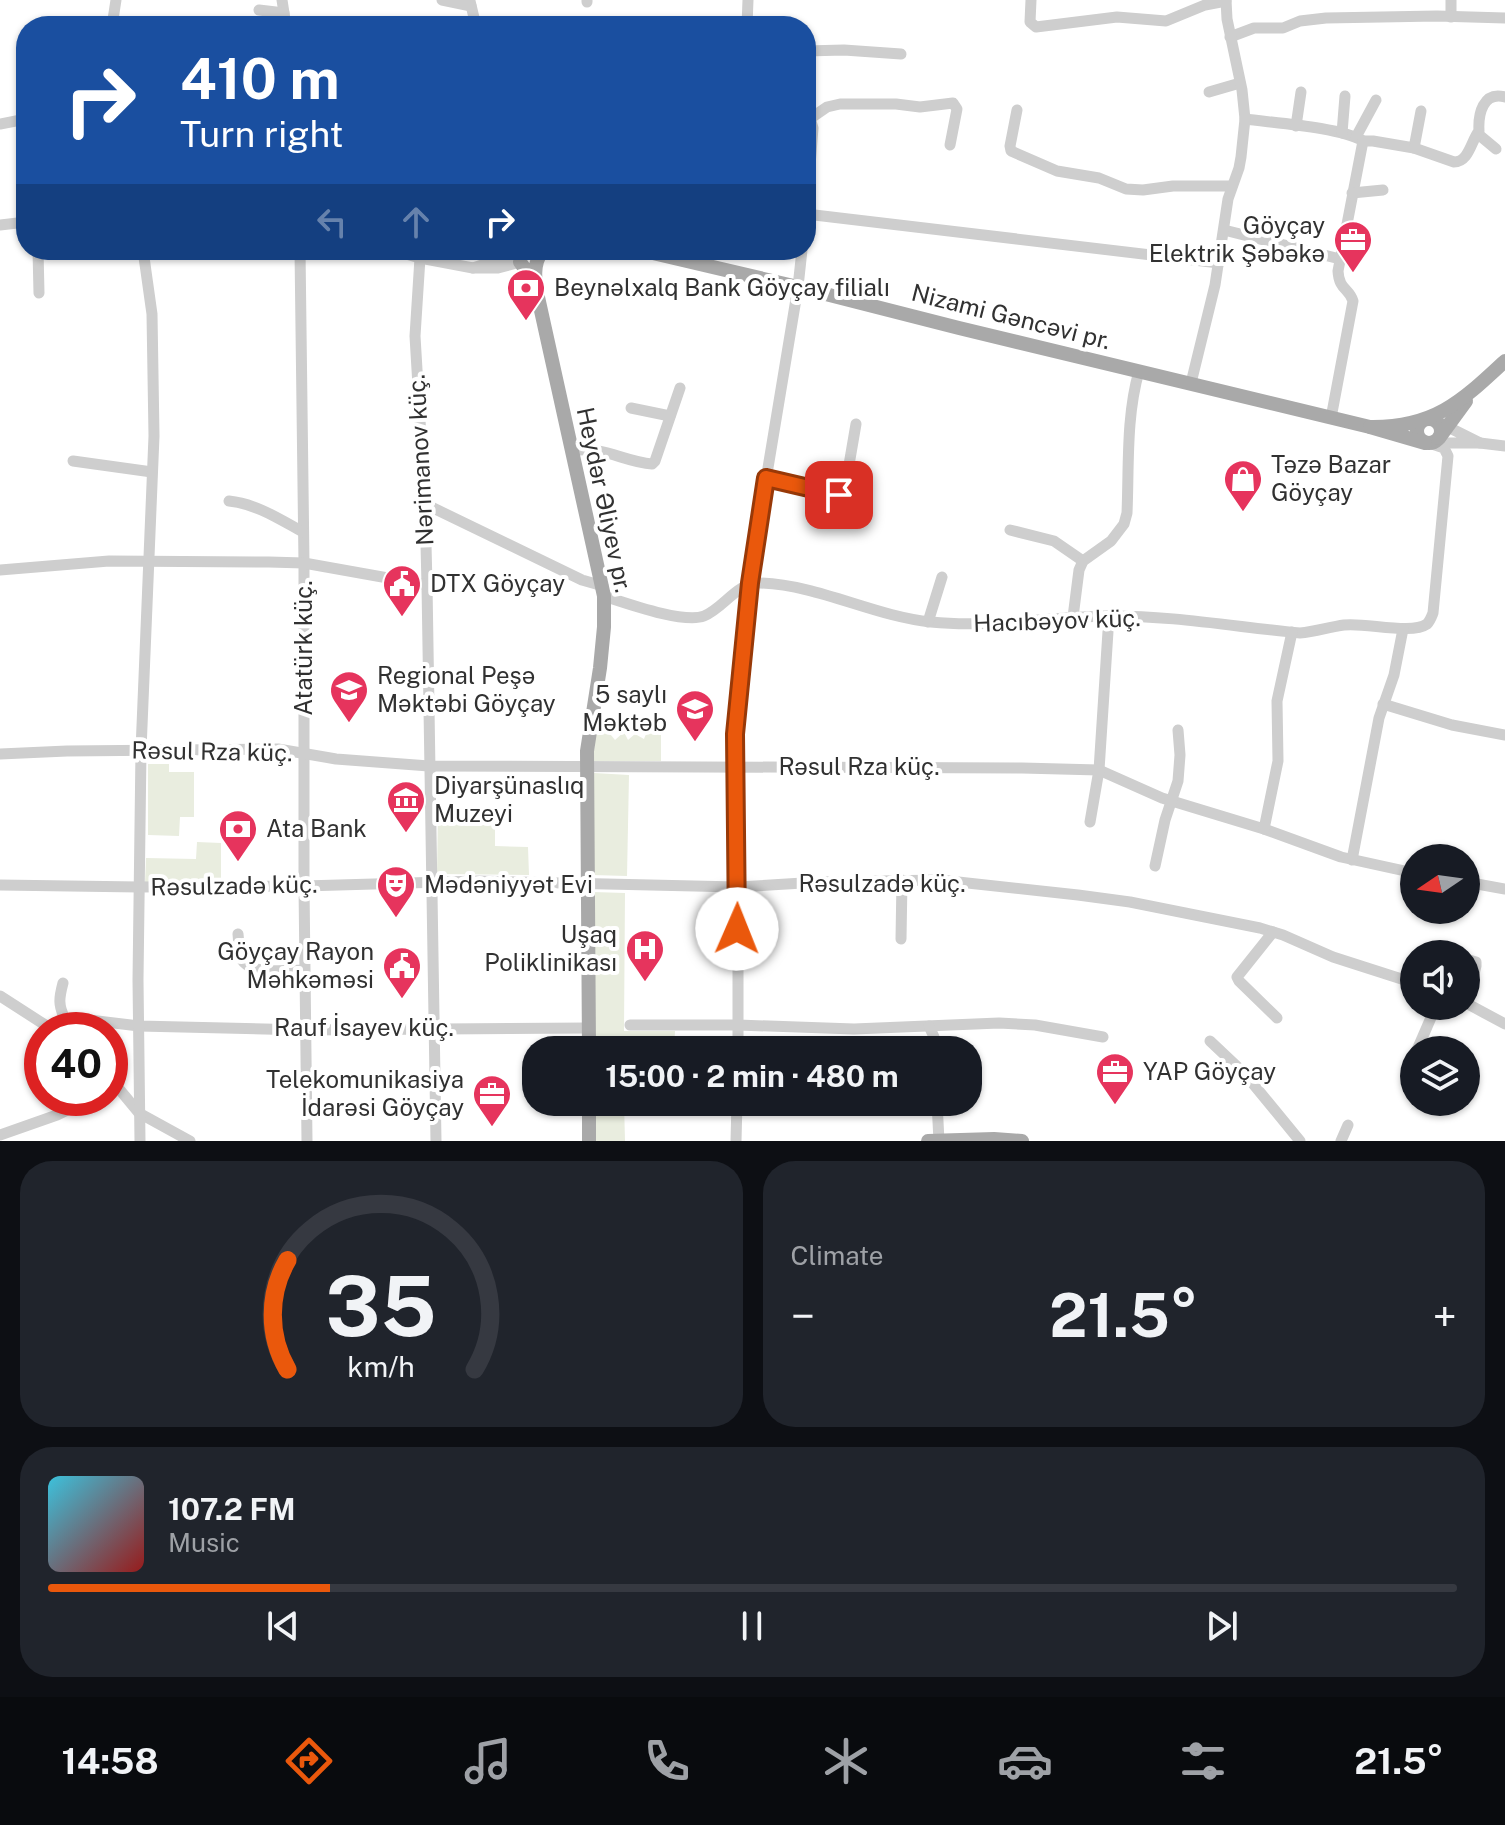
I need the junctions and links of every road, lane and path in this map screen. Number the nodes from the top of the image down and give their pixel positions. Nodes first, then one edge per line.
1 (282, 0) edge
2 (442, 0) edge
3 (1031, 0) edge
4 (1451, 0) edge
5 (1226, 1) edge
6 (470, 3) edge
7 (259, 10) dead end
8 (284, 13) junction
9 (284, 16) edge
10 (1451, 17) junction
11 (1505, 18) edge
12 (1230, 37) junction
13 (816, 51) edge
14 (901, 54) dead end
15 (1240, 83) junction
16 (1209, 92) dead end
17 (1301, 92) dead end
18 (1345, 96) dead end
19 (1505, 97) edge
20 (1376, 100) dead end
21 (816, 110) edge
22 (1017, 110) dead end
23 (1421, 111) dead end
24 (1245, 119) junction
25 (1296, 126) junction
26 (1342, 133) junction
27 (1478, 134) junction
28 (1360, 139) junction
29 (950, 145) dead end
30 (1414, 148) junction
31 (1496, 149) dead end
32 (1232, 186) junction
33 (1383, 190) dead end
34 (1352, 193) junction
35 (816, 216) edge
36 (1224, 230) junction
37 (1340, 259) junction
38 (38, 260) edge
39 (144, 260) edge
40 (300, 260) edge
41 (420, 260) edge
42 (431, 260) edge
43 (508, 260) edge
44 (519, 260) edge
45 (538, 260) edge
46 (683, 260) edge
47 (801, 260) edge
48 (1219, 263) junction
49 (798, 287) junction
50 (39, 293) dead end
51 (538, 297) junction
52 (1505, 361) edge
53 (1139, 371) junction
54 (1191, 383) junction
55 (680, 388) dead end
56 (1473, 391) junction
57 (631, 408) dead end
58 (670, 416) junction
59 (1331, 418) junction
60 (856, 424) dead end
61 (1370, 427) junction
62 (1434, 432) junction
63 (1480, 443) junction
64 (1505, 446) edge
65 (572, 451) junction
66 (73, 461) dead end
67 (152, 472) junction
68 (766, 478) junction
69 (229, 501) dead end
70 (425, 504) junction
71 (1010, 530) dead end
72 (303, 532) junction
73 (148, 560) junction
74 (1083, 561) junction
75 (304, 563) junction
76 (0, 570) edge
77 (942, 577) dead end
78 (750, 583) junction
79 (427, 585) junction
80 (604, 591) junction
81 (1109, 616) junction
82 (1073, 617) junction
83 (928, 622) junction
84 (1403, 629) junction
85 (1292, 632) junction
86 (1383, 704) junction
87 (1178, 730) dead end
88 (1505, 735) edge
89 (141, 750) junction
90 (304, 753) junction
91 (0, 754) edge
92 (429, 766) junction
93 (587, 767) junction
94 (735, 767) junction
95 (1099, 770) junction
96 (1172, 801) junction
97 (1090, 822) dead end
98 (1264, 829) junction
99 (1352, 860) junction
100 (1155, 866) dead end
101 (1400, 870) edge
102 (902, 880) junction
103 (431, 882) junction
104 (588, 883) junction
105 (0, 885) edge
106 (1480, 885) edge
107 (304, 886) junction
108 (139, 887) junction
109 (738, 887) junction
110 (1505, 889) edge
111 (1273, 932) junction
112 (238, 934) dead end
113 (901, 939) dead end
114 (304, 970) junction
115 (1400, 979) edge
116 (63, 983) dead end
117 (0, 996) edge
118 (1480, 1011) edge
119 (26, 1012) edge
120 (61, 1012) edge
121 (1277, 1018) dead end
122 (128, 1024) edge
123 (1505, 1024) edge
124 (630, 1025) dead end
125 (738, 1025) junction
126 (139, 1026) junction
127 (929, 1026) junction
128 (588, 1028) junction
129 (434, 1029) junction
130 (305, 1030) junction
131 (588, 1036) edge
132 (738, 1036) edge
133 (933, 1036) edge
134 (1103, 1037) dead end
135 (1210, 1041) dead end
136 (139, 1080) junction
137 (128, 1092) edge
138 (128, 1101) edge
139 (139, 1113) junction
140 (55, 1116) edge
141 (589, 1116) edge
142 (737, 1116) edge
143 (938, 1116) edge
144 (1348, 1125) dead end
145 (9, 1136) edge
146 (994, 1140) edge
147 (140, 1141) edge
148 (190, 1141) edge
149 (307, 1141) edge
150 (436, 1141) edge
151 (589, 1141) edge
152 (736, 1141) edge
153 (928, 1141) edge
154 (939, 1141) edge
155 (1022, 1141) edge
156 (1300, 1141) edge
157 (1341, 1141) edge

1 - 8 street
2 - 6 street
3 - 5 street
4 - 10 street
5 - 12 street
7 - 8 street
8 - 9 street
10 - 11 street
10 - 12 street
12 - 15 street
13 - 14 street
15 - 16 street
15 - 24 street
17 - 25 street
18 - 26 street
19 - 27 street
20 - 28 street
21 - 29 street
22 - 32 street
23 - 30 street
24 - 25 street
24 - 32 street
25 - 26 street
26 - 28 street
27 - 30 street
27 - 31 street
28 - 30 street
28 - 34 street
32 - 36 street
33 - 34 street
34 - 37 street
35 - 48 street
36 - 37 street
36 - 48 street
37 - 59 street
38 - 50 street
39 - 67 street
40 - 72 street, Atatürk küç.
41 - 70 street, Nərimanov küç.
42 - 43 street
44 - 51 main road
45 - 51 main road
46 - 49 main road, Nizami Gəncəvi pr.
47 - 49 street
48 - 54 street
49 - 53 main road, Nizami Gəncəvi pr.
49 - 68 street
51 - 65 main road, Heydər Əliyev pr.
52 - 56 main road
53 - 54 main road, Nizami Gəncəvi pr.
53 - 74 street
54 - 59 main road, Nizami Gəncəvi pr.
55 - 58 street
56 - 62 main road
56 - 62 main road
57 - 58 street
58 - 65 street
59 - 61 main road, Nizami Gəncəvi pr.
60 - 68 street
61 - 62 main road, Nizami Gəncəvi pr.
61 - 62 main road
62 - 63 street
62 - 63 street
62 - 84 street
63 - 64 street
65 - 80 main road, Heydər Əliyev pr.
66 - 67 street
67 - 73 street
68 - 78 street
69 - 72 street
70 - 79 street, Nərimanov küç.
70 - 80 street
71 - 74 street
72 - 75 street, Atatürk küç.
73 - 75 street
73 - 76 street
73 - 89 street
74 - 82 street
75 - 79 street
75 - 90 street, Atatürk küç.
77 - 83 street
78 - 80 street
78 - 83 street, Hacıbəyov küç.
78 - 94 street
79 - 92 street, Nərimanov küç.
80 - 93 main road, Heydər Əliyev pr.
81 - 82 street, Hacıbəyov küç.
81 - 85 street, Hacıbəyov küç.
81 - 95 street
82 - 83 street, Hacıbəyov küç.
84 - 85 street, Hacıbəyov küç.
84 - 86 street
85 - 98 street
86 - 88 street
86 - 99 street
87 - 96 street
89 - 90 street, Rəsul Rza küç.
89 - 91 street, Rəsul Rza küç.
89 - 108 street
90 - 92 street, Rəsul Rza küç.
90 - 107 street, Atatürk küç.
92 - 93 street, Rəsul Rza küç.
92 - 103 street, Nərimanov küç.
93 - 94 street, Rəsul Rza küç.
93 - 104 main road, Heydər Əliyev pr.
94 - 95 street, Rəsul Rza küç.
94 - 109 street
95 - 96 street, Rəsul Rza küç.
95 - 97 street
96 - 98 street, Rəsul Rza küç.
96 - 100 street
98 - 99 street, Rəsul Rza küç.
99 - 101 street, Rəsul Rza küç.
102 - 109 street, Rəsulzadə küç.
102 - 111 street, Rəsulzadə küç.
102 - 113 street
103 - 104 street, Rəsulzadə küç.
103 - 107 street, Rəsulzadə küç.
103 - 129 street, Nərimanov küç.
104 - 109 street, Rəsulzadə küç.
104 - 128 main road, Heydər Əliyev pr.
105 - 108 street, Rəsulzadə küç.
106 - 110 street
107 - 108 street, Rəsulzadə küç.
107 - 114 street, Atatürk küç.
108 - 126 street
109 - 125 street
111 - 115 street, Rəsulzadə küç.
111 - 121 street
112 - 114 street
114 - 130 street, Atatürk küç.
116 - 120 street
117 - 119 street
118 - 123 street
122 - 126 street, Rauf İsayev küç.
124 - 125 street
125 - 127 street
125 - 132 street
126 - 130 street, Rauf İsayev küç.
126 - 136 street
127 - 133 street
127 - 134 street
128 - 129 street, Rauf İsayev küç.
128 - 131 main road, Heydər Əliyev pr.
129 - 130 street, Rauf İsayev küç.
129 - 150 street, Nərimanov küç.
130 - 149 street, Atatürk küç.
135 - 156 street
136 - 137 street
136 - 139 street
138 - 139 street
139 - 147 street
139 - 148 street
140 - 145 street
141 - 151 main road
142 - 152 street
143 - 154 street
144 - 157 street
146 - 154 main road
146 - 155 main road
153 - 154 main road

